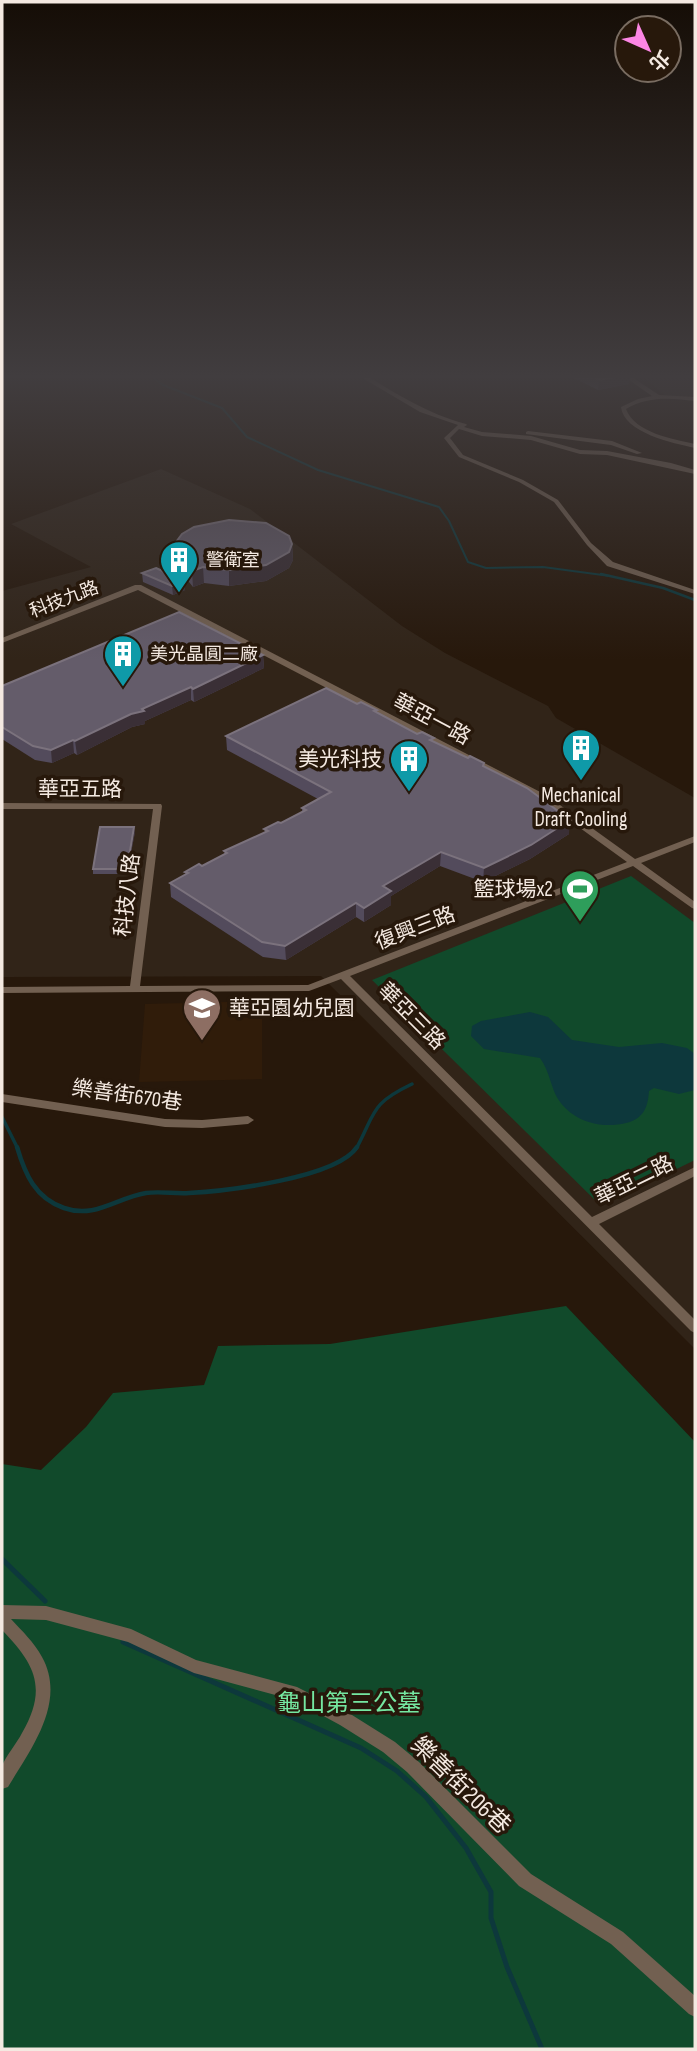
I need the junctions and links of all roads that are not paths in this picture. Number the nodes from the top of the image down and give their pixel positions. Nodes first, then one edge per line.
1 (492, 469) edge
2 (138, 587) joint
3 (695, 592) edge
4 (2, 641) edge
5 (2, 806) edge
6 (158, 806) joint
7 (695, 839) edge
8 (635, 862) junction
9 (695, 906) edge
10 (344, 975) junction
11 (2, 989) edge
12 (135, 989) junction
13 (2, 1098) edge
14 (248, 1121) dead end
15 (695, 1171) edge
16 (590, 1223) junction
17 (695, 1328) edge
18 (2, 1612) edge
19 (2, 1620) edge
20 (2, 1780) edge
21 (695, 2008) edge

1 - 3 street
2 - 4 street, 科技九路
2 - 8 street, 華亞一路
5 - 6 street, 華亞五路
6 - 12 street, 科技八路
7 - 8 street, 復興三路
8 - 9 street, 華亞一路
8 - 10 street, 復興三路
10 - 12 street
10 - 16 street, 華亞三路
11 - 12 street
13 - 14 street, 樂善街670巷
15 - 16 street, 華亞二路
16 - 17 street, 華亞三路
18 - 21 street, 樂善街206巷
19 - 20 street

